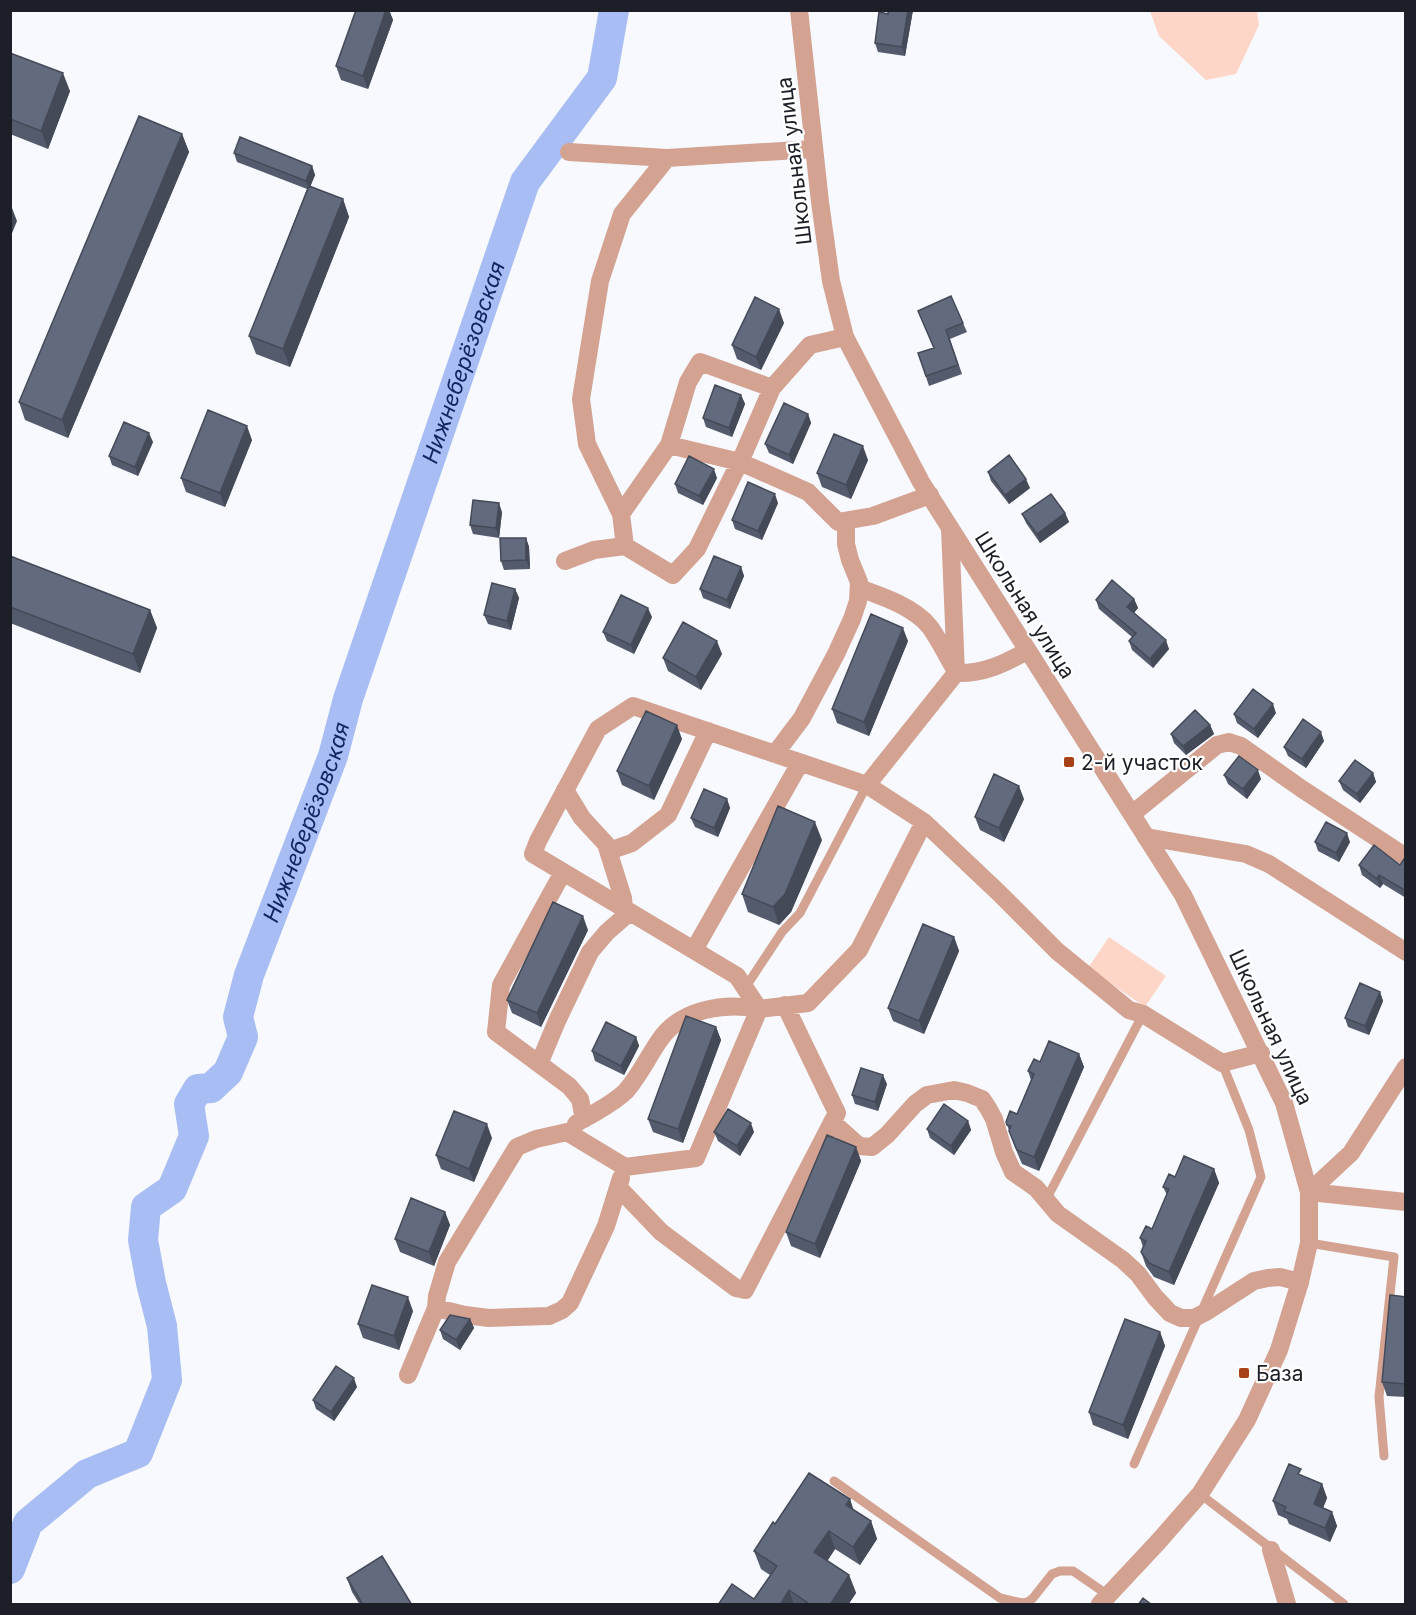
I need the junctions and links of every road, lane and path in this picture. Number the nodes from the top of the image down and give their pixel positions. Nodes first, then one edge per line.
1 (799, 10) edge
2 (814, 149) junction
3 (569, 152) dead end
4 (667, 158) junction
5 (845, 337) junction
6 (772, 388) junction
7 (669, 446) junction
8 (740, 462) junction
9 (930, 495) junction
10 (621, 514) junction
11 (846, 521) junction
12 (950, 528) junction
13 (625, 546) junction
14 (565, 561) dead end
15 (859, 588) junction
16 (1027, 651) junction
17 (956, 672) junction
18 (708, 731) junction
19 (775, 754) junction
20 (800, 763) junction
21 (867, 785) junction
22 (565, 790) junction
23 (1132, 814) junction
24 (924, 822) junction
25 (1146, 837) junction
26 (609, 851) junction
27 (1406, 857) edge
28 (563, 872) junction
29 (627, 910) junction
30 (694, 950) junction
31 (1406, 952) edge
32 (745, 988) junction
33 (785, 1005) junction
34 (759, 1009) junction
35 (1143, 1014) junction
36 (1261, 1053) junction
37 (1222, 1063) junction
38 (539, 1064) junction
39 (1406, 1067) edge
40 (584, 1119) junction
41 (832, 1122) junction
42 (567, 1132) junction
43 (625, 1167) junction
44 (618, 1187) junction
45 (1309, 1192) junction
46 (1046, 1200) junction
47 (1406, 1202) edge
48 (1309, 1243) junction
49 (1406, 1253) edge
50 (1394, 1257) junction
51 (1300, 1282) junction
52 (436, 1308) junction
53 (1200, 1315) junction
54 (408, 1375) dead end
55 (1384, 1456) dead end
56 (1134, 1464) dead end
57 (834, 1481) dead end
58 (1200, 1494) junction
59 (1271, 1550) junction
60 (1104, 1600) edge
61 (1287, 1605) edge
62 (1344, 1605) edge

1 - 2 street, Школьная улица
2 - 4 street
2 - 5 street, Школьная улица
3 - 4 street
4 - 10 street
5 - 6 street
5 - 9 street, Школьная улица
6 - 7 street
6 - 8 street
7 - 8 street
7 - 10 street
8 - 11 street
8 - 13 street
9 - 11 street
9 - 12 street, Школьная улица
10 - 13 street
11 - 15 street
12 - 16 street, Школьная улица
12 - 17 street
13 - 14 street
15 - 17 street
15 - 19 street
16 - 17 street
16 - 23 street, Школьная улица
17 - 21 street
18 - 19 street
18 - 22 street
18 - 26 street
19 - 20 street
20 - 21 street
20 - 30 street
21 - 24 street
21 - 32 lane
22 - 26 street
22 - 28 street
23 - 25 street, Школьная улица
23 - 27 street
24 - 33 street
24 - 35 street
25 - 31 street
25 - 36 street, Школьная улица
26 - 29 street
28 - 29 street
28 - 38 street
29 - 30 street
29 - 38 street
30 - 32 street
32 - 34 street
33 - 34 street
33 - 41 street
34 - 40 street
34 - 43 street
35 - 37 street
35 - 46 lane
36 - 37 street
36 - 45 street, Школьная улица
37 - 53 lane
38 - 40 street
39 - 45 street
40 - 42 street
41 - 44 street
41 - 46 street
42 - 43 street
42 - 52 street
43 - 44 street
44 - 52 street
45 - 47 street
45 - 48 street, Школьная улица
46 - 53 street
48 - 50 lane
48 - 51 street, Школьная улица
49 - 50 lane
50 - 55 lane
51 - 53 street
51 - 58 street, Школьная улица
52 - 54 street
53 - 56 lane
57 - 60 lane
58 - 59 lane
58 - 60 street, Школьная улица
59 - 61 street
59 - 62 lane

